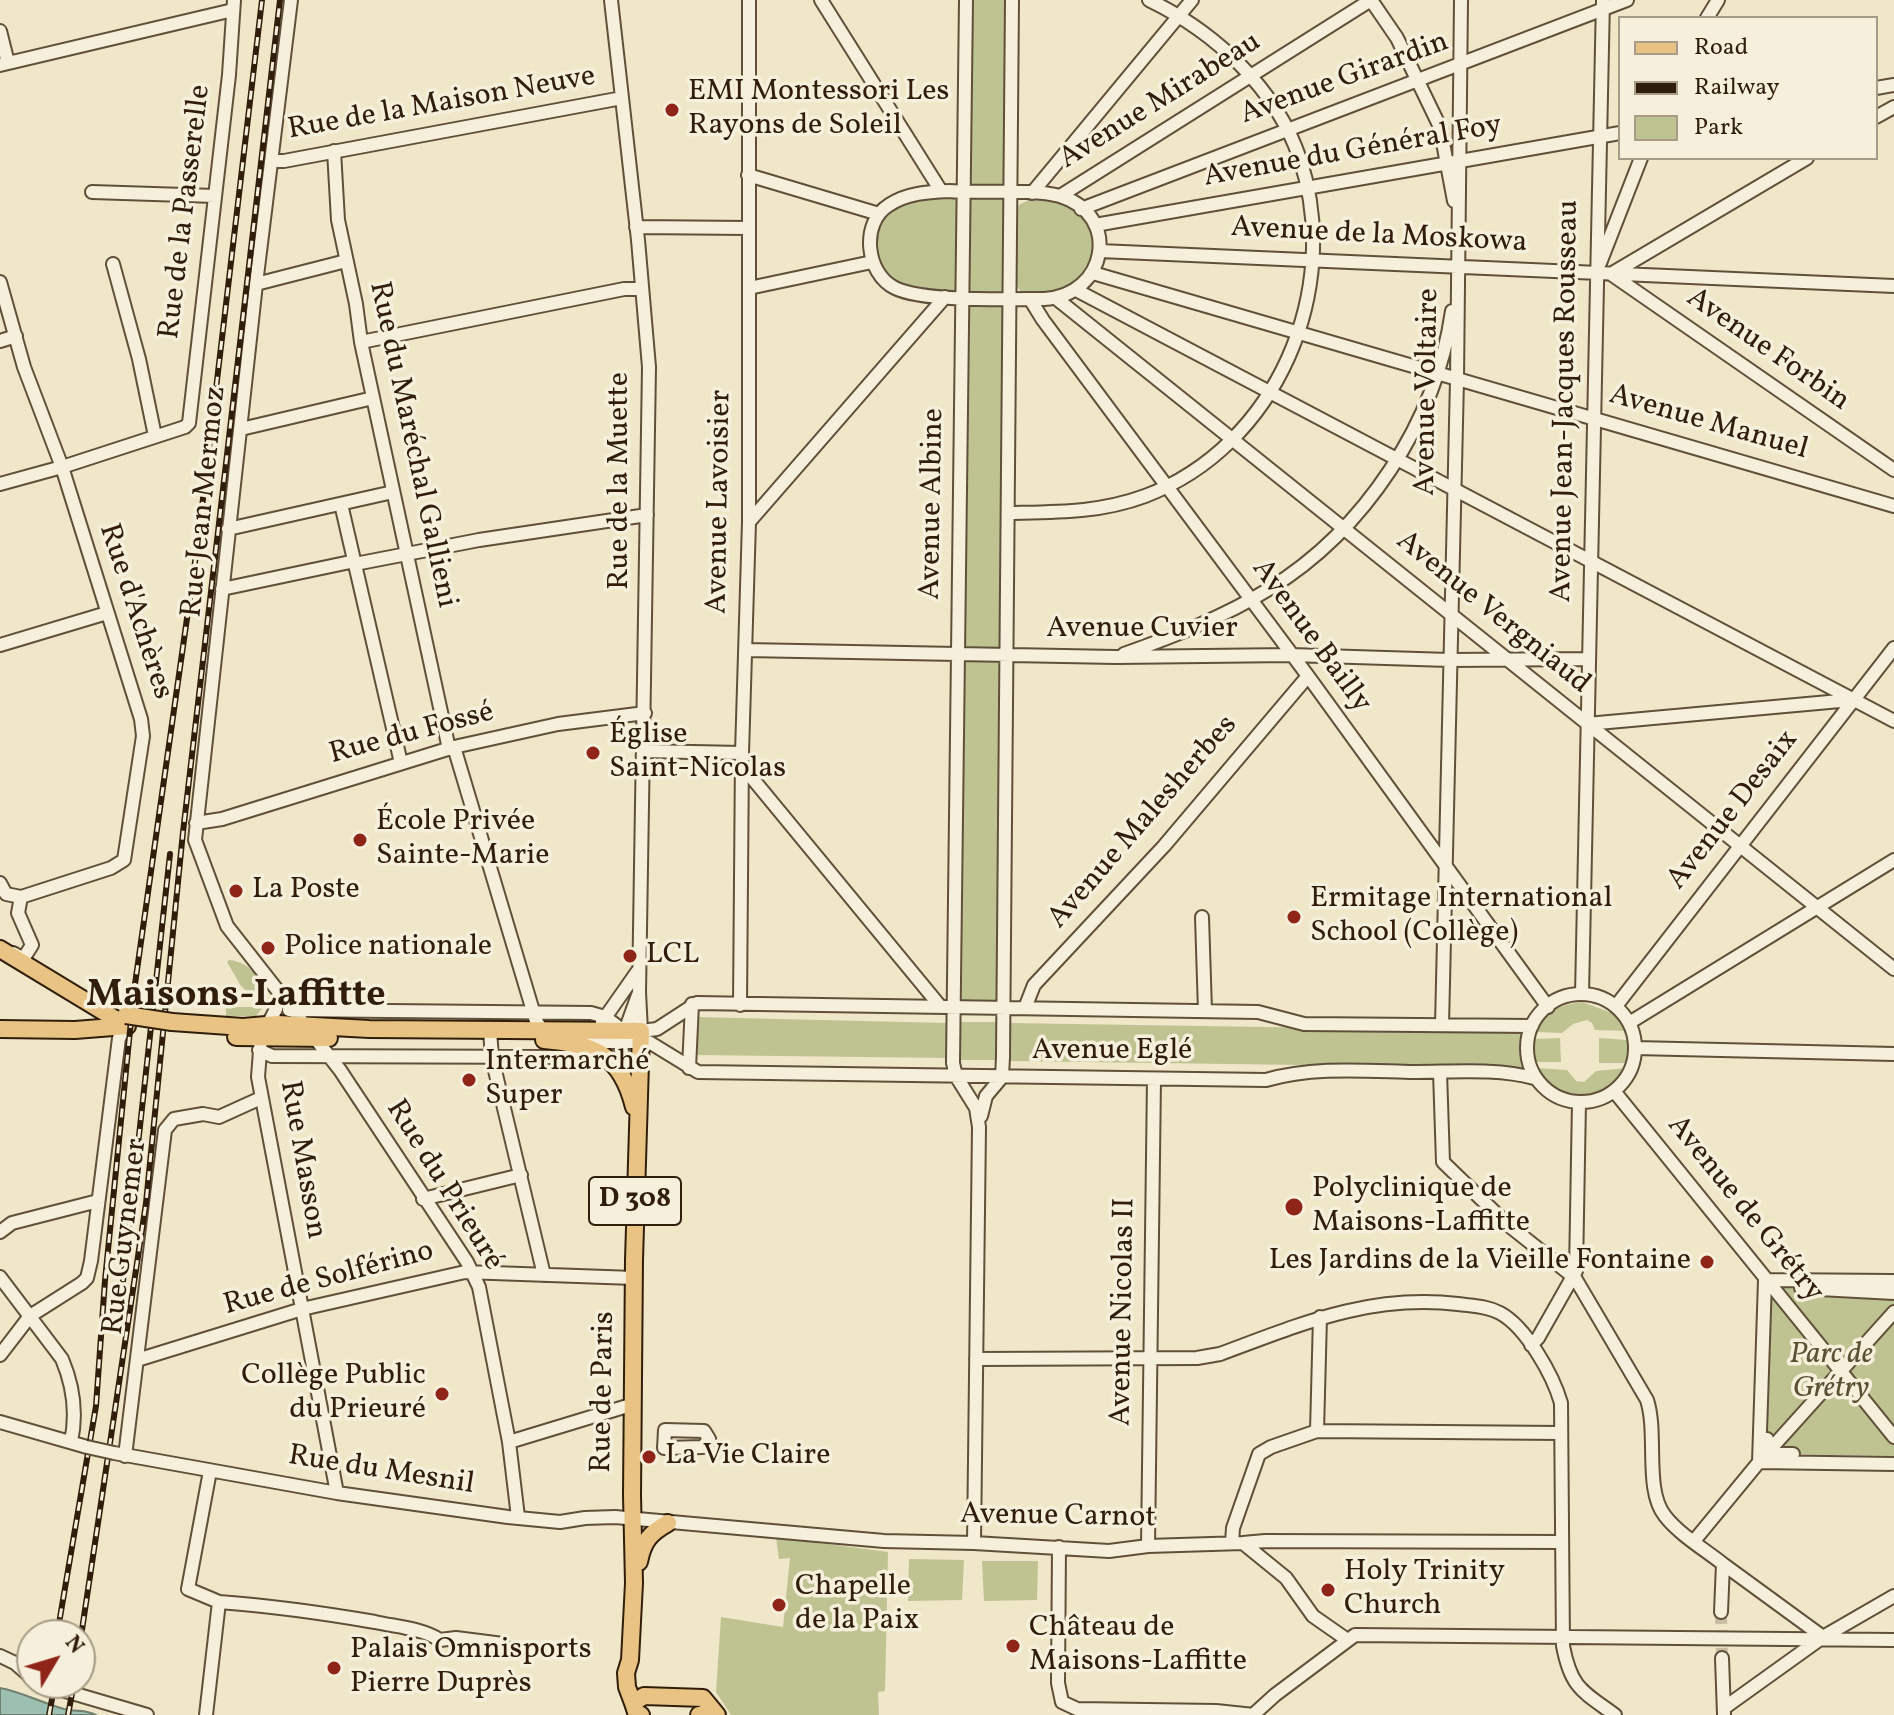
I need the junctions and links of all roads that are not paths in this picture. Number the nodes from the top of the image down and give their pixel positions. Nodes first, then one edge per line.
1 (291, 0) edge
2 (611, 0) edge
3 (749, 0) edge
4 (821, 0) edge
5 (966, 0) edge
6 (1012, 0) edge
7 (1149, 0) edge
8 (1192, 0) edge
9 (1371, 0) edge
10 (1461, 0) edge
11 (1627, 0) edge
12 (233, 5) edge
13 (1603, 5) edge
14 (1180, 15) junction
15 (0, 31) edge
16 (4, 64) edge
17 (1460, 65) junction
18 (1250, 77) junction
19 (1420, 80) junction
20 (622, 98) junction
21 (1286, 129) junction
22 (1618, 133) edge
23 (1599, 137) junction
24 (334, 151) junction
25 (1640, 160) edge
26 (1804, 160) edge
27 (271, 161) junction
28 (1454, 162) junction
29 (748, 175) junction
30 (1308, 188) junction
31 (941, 191) junction
32 (92, 192) dead end
33 (964, 192) junction
34 (1011, 193) junction
35 (1032, 193) junction
36 (215, 196) junction
37 (1060, 196) junction
38 (1081, 209) junction
39 (879, 214) junction
40 (1095, 225) junction
41 (636, 227) junction
42 (748, 228) junction
43 (1100, 251) junction
44 (1312, 259) junction
45 (346, 261) junction
46 (872, 262) junction
47 (113, 264) dead end
48 (1458, 266) junction
49 (1093, 273) junction
50 (1596, 273) junction
51 (1611, 274) junction
52 (0, 282) edge
53 (256, 284) junction
54 (1894, 286) edge
55 (749, 288) junction
56 (641, 289) junction
57 (1076, 290) junction
58 (945, 297) junction
59 (962, 297) junction
60 (1010, 298) junction
61 (1030, 299) junction
62 (1057, 299) junction
63 (1299, 334) junction
64 (16, 336) junction
65 (0, 341) edge
66 (361, 342) junction
67 (1438, 374) junction
68 (1457, 380) junction
69 (1270, 393) junction
70 (373, 398) junction
71 (1594, 418) junction
72 (241, 429) junction
73 (155, 436) junction
74 (1233, 438) junction
75 (1397, 460) junction
76 (62, 467) junction
77 (1894, 470) edge
78 (0, 484) edge
79 (1166, 486) junction
80 (1452, 489) junction
81 (393, 492) junction
82 (341, 504) junction
83 (1894, 506) edge
84 (1008, 513) junction
85 (647, 515) junction
86 (749, 522) junction
87 (1343, 528) junction
88 (228, 529) junction
89 (406, 553) junction
90 (1591, 561) junction
91 (355, 562) junction
92 (222, 589) junction
93 (1250, 600) junction
94 (107, 613) junction
95 (1450, 614) junction
96 (0, 645) edge
97 (1894, 648) edge
98 (746, 650) junction
99 (959, 655) junction
100 (1006, 655) junction
101 (1291, 655) junction
102 (1116, 657) junction
103 (1587, 659) junction
104 (1449, 660) junction
105 (1508, 660) junction
106 (1308, 676) junction
107 (1853, 700) junction
108 (645, 713) junction
109 (1894, 721) edge
110 (1587, 724) junction
111 (451, 748) junction
112 (643, 751) junction
113 (742, 760) junction
114 (401, 763) junction
115 (196, 823) junction
116 (1740, 845) junction
117 (1894, 860) edge
118 (1445, 868) junction
119 (0, 883) edge
120 (21, 897) junction
121 (1817, 907) junction
122 (1202, 917) dead end
123 (0, 939) edge
124 (0, 948) edge
125 (25, 956) junction
126 (640, 965) junction
127 (1894, 969) edge
128 (274, 989) junction
129 (1582, 994) junction
130 (692, 1004) junction
131 (740, 1005) junction
132 (940, 1006) junction
133 (1616, 1006) junction
134 (1548, 1007) junction
135 (955, 1008) junction
136 (1003, 1008) junction
137 (1025, 1008) junction
138 (294, 1010) junction
139 (1205, 1011) junction
140 (534, 1013) junction
141 (127, 1020) junction
142 (1629, 1023) junction
143 (601, 1024) junction
144 (1442, 1025) junction
145 (1532, 1026) junction
146 (0, 1029) edge
147 (543, 1031) junction
148 (274, 1032) junction
149 (312, 1033) junction
150 (490, 1035) junction
151 (632, 1037) junction
152 (563, 1042) junction
153 (1635, 1048) junction
154 (1894, 1054) edge
155 (330, 1056) junction
156 (492, 1058) junction
157 (597, 1059) junction
158 (689, 1068) junction
159 (1440, 1072) junction
160 (956, 1076) junction
161 (1002, 1077) junction
162 (1534, 1078) junction
163 (1154, 1079) junction
164 (625, 1082) junction
165 (1614, 1091) junction
166 (261, 1098) junction
167 (1579, 1102) junction
168 (637, 1125) junction
169 (979, 1127) junction
170 (521, 1175) junction
171 (423, 1199) junction
172 (98, 1201) junction
173 (0, 1232) edge
174 (472, 1273) junction
175 (544, 1275) junction
176 (0, 1277) edge
177 (634, 1278) junction
178 (1575, 1278) junction
179 (1894, 1281) edge
180 (1768, 1283) junction
181 (1894, 1293) edge
182 (302, 1309) junction
183 (1894, 1312) edge
184 (30, 1316) junction
185 (1320, 1317) junction
186 (1531, 1345) junction
187 (0, 1355) edge
188 (976, 1359) junction
189 (1150, 1359) junction
190 (137, 1360) junction
191 (1841, 1369) junction
192 (634, 1404) junction
193 (0, 1422) edge
194 (1317, 1431) junction
195 (1561, 1433) junction
196 (1894, 1437) edge
197 (71, 1442) junction
198 (509, 1442) junction
199 (120, 1454) junction
200 (1894, 1456) edge
201 (1763, 1458) junction
202 (1894, 1464) edge
203 (210, 1471) junction
204 (337, 1493) junction
205 (518, 1517) junction
206 (632, 1518) junction
207 (668, 1523) junction
208 (1694, 1541) junction
209 (1562, 1542) junction
210 (974, 1543) junction
211 (1238, 1543) junction
212 (1148, 1546) junction
213 (1059, 1547) junction
214 (1723, 1564) junction
215 (634, 1583) junction
216 (1894, 1596) edge
217 (219, 1602) junction
218 (1721, 1612) tunnel mouth
219 (1563, 1637) junction
220 (1823, 1637) junction
221 (1346, 1639) junction
222 (1894, 1640) edge
223 (503, 1644) dead end
224 (1722, 1658) tunnel mouth
225 (630, 1660) junction
226 (650, 1696) junction
227 (92, 1699) edge
228 (702, 1711) edge
229 (1724, 1711) edge
230 (636, 1712) edge
231 (147, 1715) edge
232 (206, 1715) edge
233 (717, 1715) edge
234 (1254, 1715) edge
235 (1615, 1715) edge

1 - 27 street, Rue Jean Mermoz
2 - 20 street, Rue de la Muette
3 - 29 street, Avenue Lavoisier
4 - 31 street
5 - 33 street, Avenue Albine
6 - 34 street
7 - 14 street
8 - 14 street
9 - 18 street, Avenue Mirabeau
9 - 19 street
10 - 17 street, Avenue Voltaire
11 - 13 street, Avenue Girardin
12 - 16 street
12 - 36 street, Rue de la Passerelle
13 - 17 street, Avenue Girardin
13 - 23 street, Avenue Jean-Jacques Rousseau
14 - 18 street
14 - 35 street
15 - 16 street
17 - 19 street, Avenue Girardin
17 - 28 street, Avenue Voltaire
18 - 21 street
18 - 37 street, Avenue Mirabeau
19 - 21 street, Avenue Girardin
19 - 28 street
20 - 24 street, Rue de la Maison Neuve
20 - 41 street, Rue de la Muette
21 - 30 street
21 - 38 street, Avenue Girardin
22 - 23 street, Avenue du Général Foy
23 - 28 street, Avenue du Général Foy
23 - 50 street, Avenue Jean-Jacques Rousseau
24 - 27 street, Rue de la Maison Neuve
24 - 45 street, Rue du Maréchal Gallieni
25 - 50 street
26 - 51 street
27 - 53 street, Rue Jean Mermoz
28 - 30 street, Avenue du Général Foy
28 - 48 street, Avenue Voltaire
29 - 39 street
29 - 42 street, Avenue Lavoisier
30 - 40 street, Avenue du Général Foy
30 - 44 street
31 - 33 street
31 - 39 street
32 - 36 street
33 - 34 street
33 - 59 street, Avenue Albine
34 - 35 street
34 - 60 street
35 - 37 street
36 - 73 street, Rue de la Passerelle
37 - 38 street
38 - 40 street
39 - 46 street
40 - 43 street
41 - 42 street
41 - 56 street, Rue de la Muette
42 - 55 street, Avenue Lavoisier
43 - 44 street, Avenue de la Moskowa
43 - 49 street
44 - 48 street, Avenue de la Moskowa
44 - 63 street
45 - 53 street
45 - 66 street, Rue du Maréchal Gallieni
46 - 55 street
46 - 58 street
47 - 73 street
48 - 50 street, Avenue de la Moskowa
48 - 67 street
48 - 68 street, Avenue Voltaire
49 - 57 street
49 - 63 street, Avenue Manuel
50 - 51 street, Avenue de la Moskowa
50 - 71 street, Avenue Jean-Jacques Rousseau
51 - 54 street, Avenue de la Moskowa
51 - 77 street, Avenue Forbin
52 - 64 street, Rue d'Achères
53 - 72 street, Rue Jean Mermoz
55 - 86 street, Avenue Lavoisier
56 - 66 street
56 - 85 street, Rue de la Muette
57 - 62 street
57 - 69 street
58 - 59 street
58 - 86 street
59 - 60 street
59 - 99 street, Avenue Albine
60 - 61 street
60 - 84 street
61 - 62 street
61 - 79 street, Avenue Bailly
62 - 74 street, Avenue Vergniaud
63 - 67 street, Avenue Manuel
63 - 69 street
64 - 65 street
64 - 76 street, Rue d'Achères
66 - 70 street, Rue du Maréchal Gallieni
67 - 68 street, Avenue Manuel
67 - 75 street
68 - 71 street, Avenue Manuel
68 - 80 street, Avenue Voltaire
69 - 74 street
69 - 75 street
70 - 72 street
70 - 81 street, Rue du Maréchal Gallieni
71 - 83 street, Avenue Manuel
71 - 90 street, Avenue Jean-Jacques Rousseau
72 - 88 street, Rue Jean Mermoz
73 - 76 street
74 - 79 street
74 - 87 street, Avenue Vergniaud
75 - 80 street
75 - 87 street
76 - 78 street
76 - 94 street, Rue d'Achères
79 - 84 street
79 - 93 street, Avenue Bailly
80 - 90 street
80 - 95 street, Avenue Voltaire
81 - 82 street
81 - 89 street, Rue du Maréchal Gallieni
82 - 88 street
82 - 91 street
84 - 100 street
85 - 89 street
85 - 108 street, Rue de la Muette
86 - 98 street, Avenue Lavoisier
87 - 93 street
87 - 95 street, Avenue Vergniaud
88 - 92 street, Rue Jean Mermoz
89 - 91 street
89 - 111 street, Rue du Maréchal Gallieni
90 - 103 street, Avenue Jean-Jacques Rousseau
90 - 107 street
91 - 92 street
91 - 114 street
92 - 115 street, Rue Jean Mermoz
93 - 101 street, Avenue Bailly
93 - 102 street
94 - 96 street
94 - 120 street, Rue d'Achères
95 - 104 street, Avenue Voltaire
95 - 105 street, Avenue Vergniaud
97 - 107 street, Avenue Desaix
98 - 99 street, Avenue Cuvier
98 - 113 street, Avenue Lavoisier
99 - 100 street, Avenue Cuvier
99 - 135 street, Avenue Albine
100 - 102 street, Avenue Cuvier
100 - 136 street
101 - 102 street, Avenue Cuvier
101 - 104 street, Avenue Cuvier
101 - 106 street, Avenue Bailly
103 - 105 street, Avenue Cuvier
103 - 110 street, Avenue Jean-Jacques Rousseau
104 - 105 street, Avenue Cuvier
104 - 118 street, Avenue Voltaire
105 - 110 street, Avenue Vergniaud
106 - 118 street, Avenue Bailly
106 - 137 street, Avenue Malesherbes
107 - 109 street
107 - 110 street
107 - 116 street, Avenue Desaix
108 - 111 street, Rue du Fossé
108 - 112 street, Rue de la Muette
110 - 116 street, Avenue Vergniaud
110 - 129 street, Avenue Jean-Jacques Rousseau
111 - 114 street, Rue du Fossé
111 - 140 street, Rue du Maréchal Gallieni
112 - 113 street
112 - 126 street, Rue de la Muette
113 - 131 street, Avenue Lavoisier
113 - 132 street
114 - 115 street, Rue du Fossé
115 - 128 street, Rue Jean Mermoz
116 - 121 street, Avenue Vergniaud
116 - 133 street, Avenue Desaix
117 - 121 street
118 - 134 street, Avenue Bailly
118 - 144 street, Avenue Voltaire
119 - 120 street
120 - 125 street
121 - 127 street, Avenue Vergniaud
121 - 142 street
122 - 139 street
123 - 125 main road
124 - 125 street
124 - 141 main road
125 - 141 main road
126 - 143 street
126 - 151 street, Rue de la Muette
128 - 138 street, Rue Jean Mermoz
128 - 148 street
129 - 133 street
129 - 134 street
130 - 131 street, Avenue Eglé
130 - 151 street
130 - 158 street
131 - 132 street, Avenue Eglé
132 - 135 street, Avenue Eglé
133 - 142 street
134 - 145 street
135 - 136 street, Avenue Eglé
135 - 160 street, Avenue Albine
136 - 137 street, Avenue Eglé
136 - 161 street
137 - 139 street, Avenue Eglé
138 - 140 street
138 - 148 street
138 - 149 street, Rue Jean Mermoz
139 - 144 street, Avenue Eglé
140 - 143 street
140 - 147 street, Rue du Maréchal Gallieni
141 - 146 main road
141 - 148 main road, bridge
141 - 172 street
142 - 153 street
143 - 147 main road
143 - 151 main road
144 - 145 street, Avenue Eglé
145 - 162 street
147 - 150 main road
148 - 149 main road
148 - 155 street
148 - 166 street, Rue Masson
149 - 150 main road
149 - 155 street, Rue du Prieuré
150 - 152 main road
150 - 156 street
151 - 152 street
151 - 158 street, Avenue Eglé
151 - 164 street, Rue de Paris
151 - 168 main road, Rue de Paris / D 308
152 - 157 main road
153 - 154 street
153 - 165 street
155 - 156 street
155 - 171 street, Rue du Prieuré
156 - 157 street
156 - 170 street
157 - 164 main road, Rue de Paris / D 308
158 - 160 street, Avenue Eglé
159 - 162 street, Avenue Eglé
159 - 163 street, Avenue Eglé
159 - 178 street
160 - 161 street, Avenue Eglé
160 - 169 street
161 - 163 street, Avenue Eglé
161 - 169 street
162 - 167 street
163 - 189 street, Avenue Nicolas II
164 - 168 main road, Rue de Paris / D 308
165 - 167 street
165 - 180 street, Avenue de Grétry
166 - 182 street, Rue Masson
166 - 190 street, Rue Guynemer
167 - 178 street
168 - 177 main road, Rue de Paris / D 308
169 - 188 street
170 - 171 street
170 - 175 street
171 - 174 street, Rue du Prieuré
172 - 173 street
172 - 184 street
174 - 175 street, Rue de Solférino
174 - 182 street, Rue de Solférino
174 - 198 street, Rue du Prieuré
175 - 177 street, Rue de Solférino
176 - 184 street
177 - 192 main road, Rue de Paris / D 308
178 - 186 street
178 - 208 street
179 - 180 street
180 - 181 street
180 - 191 street, Avenue de Grétry
180 - 201 street
182 - 190 street, Rue de Solférino
182 - 204 street, Rue Masson
183 - 191 street
184 - 187 street
184 - 197 street
185 - 186 street
185 - 189 street
185 - 194 street
186 - 195 street
188 - 189 street
188 - 210 street
189 - 212 street, Avenue Nicolas II
190 - 199 street, Rue Guynemer
191 - 196 street, Avenue de Grétry
191 - 201 street
192 - 198 street
192 - 206 main road, Rue de Paris / D 308
193 - 197 street, Rue du Mesnil
194 - 195 street
194 - 211 street
195 - 209 street
197 - 199 street, Rue du Mesnil, bridge
198 - 205 street, Rue du Prieuré
199 - 203 street, Rue du Mesnil
200 - 201 street
201 - 202 street
201 - 208 street
203 - 204 street, Rue du Mesnil
203 - 217 street
204 - 205 street, Rue du Mesnil
205 - 206 street, Rue du Mesnil
206 - 207 street, Rue du Mesnil
206 - 215 main road, Rue de Paris / D 308
207 - 210 street, Avenue Carnot
207 - 215 main road
208 - 214 street
209 - 211 street, Avenue Carnot
209 - 219 street
210 - 213 street, Avenue Carnot
211 - 212 street, Avenue Carnot
211 - 221 street
212 - 213 street, Avenue Carnot
213 - 234 street
214 - 218 street
214 - 220 street
215 - 225 main road, Rue de Paris / D 308
216 - 220 street
217 - 223 street
217 - 232 street
219 - 220 street
219 - 221 street
219 - 235 street
220 - 222 street
220 - 229 street
221 - 234 street
224 - 229 street
225 - 226 main road
225 - 230 main road, Rue de Paris / D 308
226 - 228 main road
226 - 230 main road
227 - 231 street
228 - 233 main road

